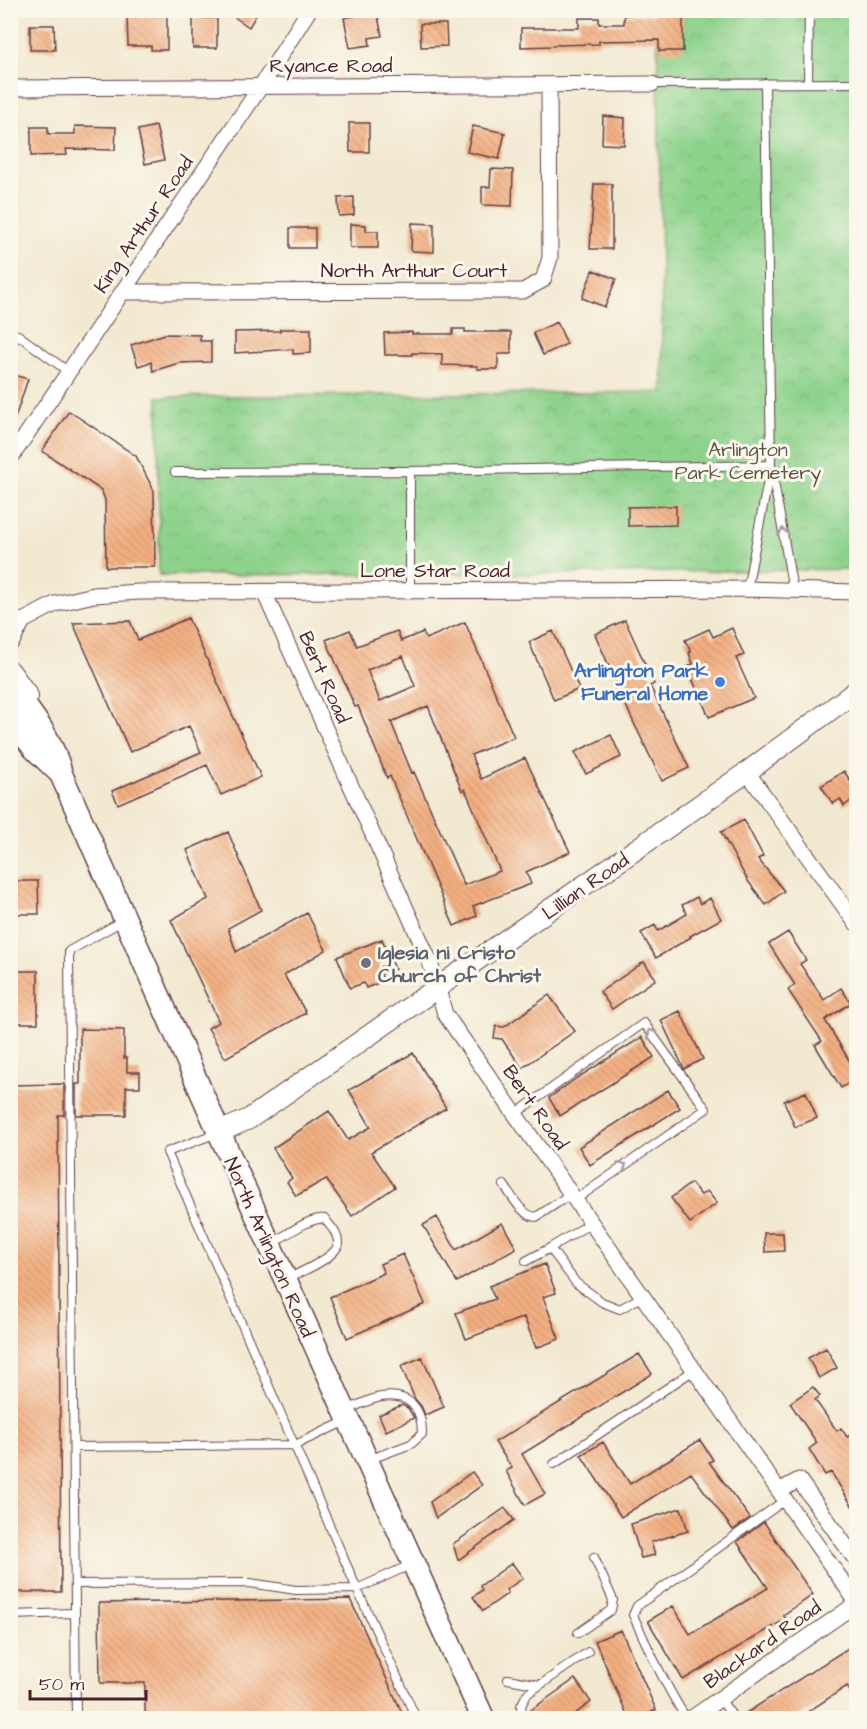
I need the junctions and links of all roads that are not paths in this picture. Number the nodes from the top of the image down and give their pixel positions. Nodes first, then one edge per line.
1 (309, 10) edge
2 (809, 10) edge
3 (765, 83) junction
4 (808, 83) junction
5 (856, 83) edge
6 (652, 84) joint
7 (549, 85) junction
8 (261, 86) junction
9 (10, 88) edge
10 (123, 292) junction
11 (10, 346) edge
12 (69, 372) junction
13 (10, 459) edge
14 (771, 465) junction
15 (410, 471) junction
16 (175, 472) dead end
17 (747, 589) junction
18 (793, 590) junction
19 (410, 591) junction
20 (264, 592) junction
21 (856, 592) edge
22 (13, 629) edge
23 (10, 671) edge
24 (10, 686) edge
25 (856, 691) edge
26 (10, 717) edge
27 (54, 751) junction
28 (747, 772) junction
29 (61, 774) junction
30 (125, 919) junction
31 (856, 923) edge
32 (438, 988) junction
33 (515, 1114) junction
34 (219, 1132) junction
35 (504, 1185) dead end
36 (573, 1197) junction
37 (591, 1223) junction
38 (269, 1244) junction
39 (550, 1248) junction
40 (526, 1261) dead end
41 (285, 1280) junction
42 (643, 1296) junction
43 (694, 1371) junction
44 (347, 1415) junction
45 (295, 1445) junction
46 (74, 1447) junction
47 (367, 1460) junction
48 (554, 1464) dead end
49 (782, 1495) junction
50 (594, 1557) dead end
51 (856, 1559) edge
52 (414, 1563) junction
53 (75, 1584) junction
54 (357, 1589) junction
55 (856, 1603) edge
56 (75, 1613) junction
57 (10, 1615) edge
58 (578, 1633) dead end
59 (588, 1652) dead end
60 (508, 1679) dead end
61 (540, 1685) junction
62 (720, 1699) junction
63 (76, 1719) edge
64 (417, 1719) edge
65 (483, 1719) edge
66 (523, 1719) edge
67 (686, 1719) edge
68 (692, 1719) edge
69 (734, 1719) edge

1 - 8 street, King Arthur Road
2 - 4 lane
3 - 4 lane
3 - 6 lane
3 - 14 lane
4 - 5 lane
6 - 7 street, Ryance Road
7 - 8 street, Ryance Road
7 - 10 street, North Arthur Court
8 - 9 street, Ryance Road
8 - 10 street, King Arthur Road
10 - 12 street, King Arthur Road
11 - 12 lane
12 - 13 street, King Arthur Road
14 - 15 lane
14 - 17 lane
18 -> 14 lane
15 - 16 lane
15 - 19 lane
17 - 18 street, Lone Star Road
17 - 19 street, Lone Star Road
18 - 21 street, Lone Star Road
19 - 20 street, Lone Star Road
20 - 22 street, Lone Star Road
20 - 32 street, Bert Road
23 - 27 street
24 - 27 main road, North Arlington Road
25 - 28 street, Lillian Road
26 - 29 main road, North Arlington Road
27 - 29 main road, North Arlington Road
28 - 31 street
28 - 32 street, Lillian Road
29 - 30 main road, North Arlington Road
30 - 34 main road, North Arlington Road
30 - 46 lane
32 - 33 street, Bert Road
32 - 34 street, Lillian Road
33 - 36 street, Bert Road
36 -> 33 lane
34 - 38 main road, North Arlington Road
34 - 45 lane
35 - 36 lane
36 - 37 street, Bert Road
37 - 39 lane
37 - 42 street, Bert Road
38 - 41 main road, North Arlington Road
38 - 41 lane
39 - 40 lane
39 - 42 lane
41 - 44 main road, North Arlington Road
42 - 43 street, Bert Road
43 - 48 lane
43 - 49 street, Bert Road
44 - 45 lane
44 - 47 main road, North Arlington Road
44 - 47 lane
45 - 46 lane
45 - 54 lane
46 - 53 lane
47 - 52 main road, North Arlington Road
49 - 51 street
49 - 55 street, Bert Road
49 - 67 lane
50 - 58 lane
52 - 54 lane
52 - 65 main road, North Arlington Road
53 - 54 lane
53 - 56 lane
54 - 64 lane
55 - 62 street, Blackard Road
56 - 57 lane
56 - 63 lane
59 - 61 lane
60 - 61 lane
61 - 66 lane
62 - 68 street, Blackard Road
62 - 69 lane

